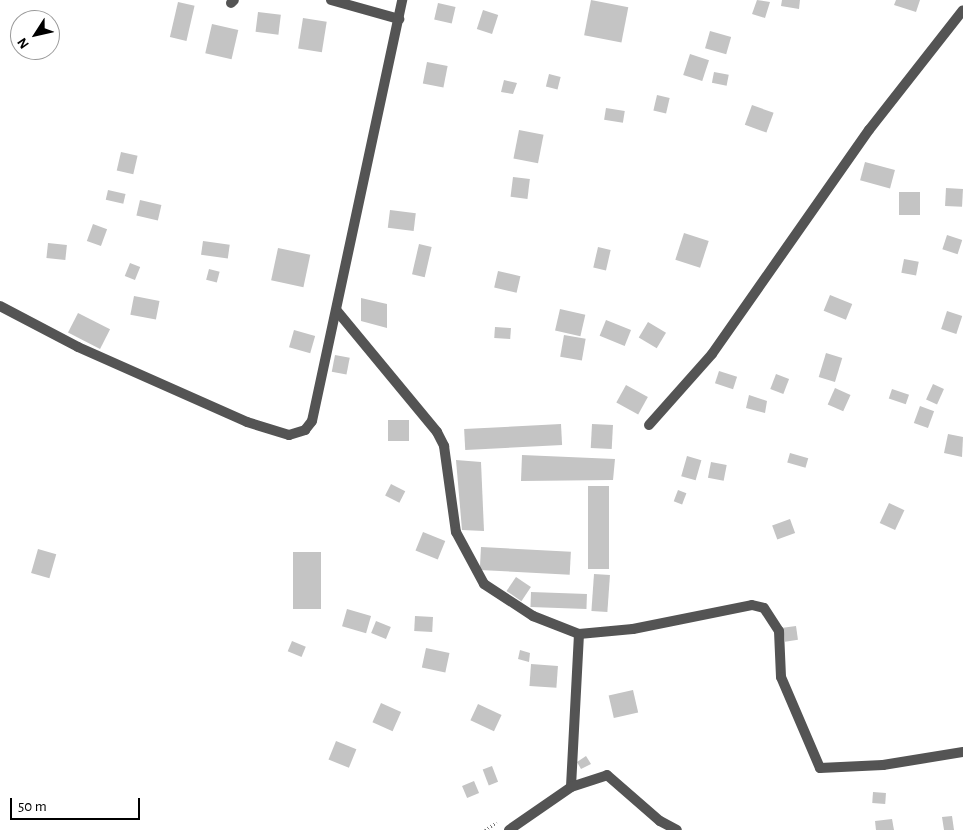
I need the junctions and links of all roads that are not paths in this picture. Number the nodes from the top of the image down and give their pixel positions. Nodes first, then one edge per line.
1 (331, 0) edge
2 (402, 0) edge
3 (963, 10) edge
4 (399, 19) junction
5 (0, 306) edge
6 (337, 311) junction
7 (649, 425) dead end
8 (579, 634) junction
9 (963, 752) edge
10 (571, 787) junction
11 (509, 830) edge
12 (677, 830) edge

1 - 4 street
2 - 4 street
3 - 7 street
4 - 6 street
5 - 6 street
6 - 8 street
8 - 9 street
8 - 10 street
10 - 11 street
10 - 12 street

